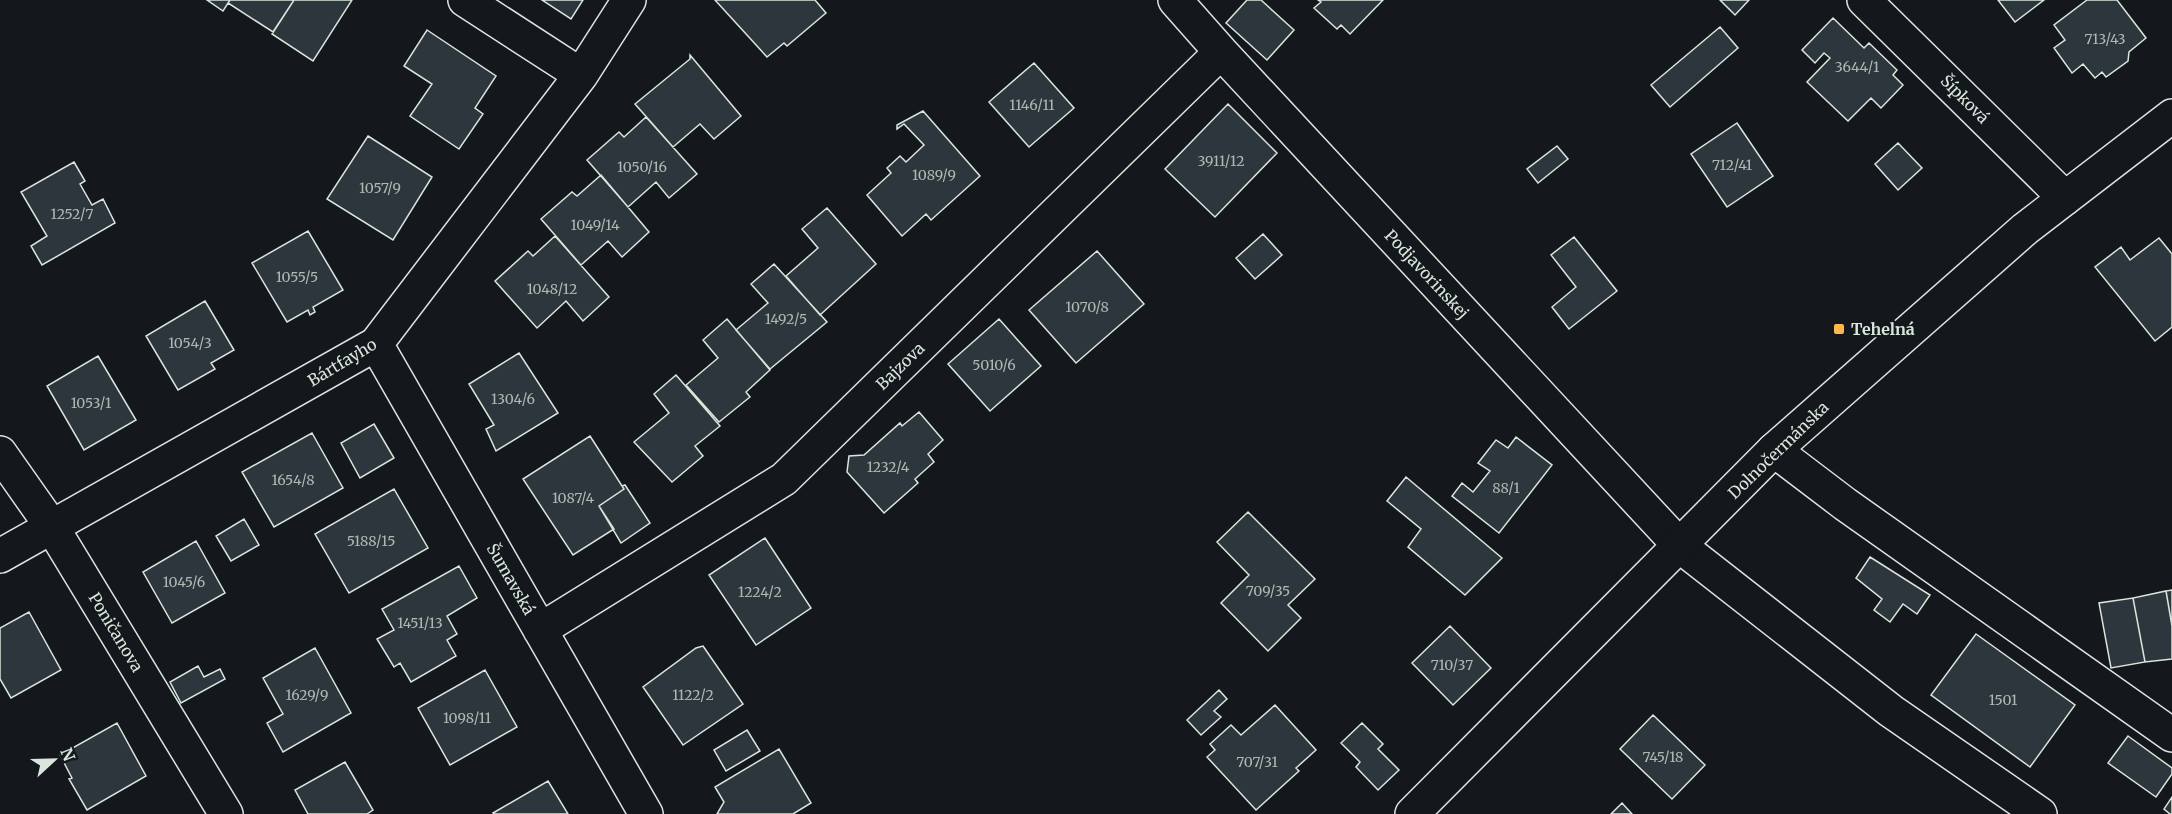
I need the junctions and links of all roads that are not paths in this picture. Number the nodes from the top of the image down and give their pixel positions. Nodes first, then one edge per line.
1 (465, 0) edge
2 (629, 0) edge
3 (1175, 0) edge
4 (1864, 0) edge
5 (1221, 52) junction
6 (581, 75) junction
7 (2172, 116) edge
8 (2065, 198) junction
9 (376, 344) junction
10 (1774, 450) junction
11 (0, 453) edge
12 (52, 527) junction
13 (1680, 546) junction
14 (0, 556) edge
15 (540, 630) junction
16 (2165, 723) edge
17 (226, 814) edge
18 (646, 814) edge
19 (1412, 814) edge
20 (2040, 814) edge

1 - 6 street
2 - 6 street, Bártfayho
3 - 5 street, Podjavorinskej
4 - 8 street, Šípková
5 - 13 street, Podjavorinskej
5 - 15 street, Bajzova
6 - 9 street, Bártfayho
7 - 8 street, Dolnočermánska
8 - 10 street, Dolnočermánska
9 - 12 street, Bártfayho
9 - 15 street, Šumavská
10 - 13 street, Dolnočermánska
10 - 16 street
11 - 12 street, Poničanova
12 - 14 street, Bártfayho
12 - 17 street, Poničanova
13 - 19 street, Dolnočermánska
13 - 20 street
15 - 18 street, Šumavská

